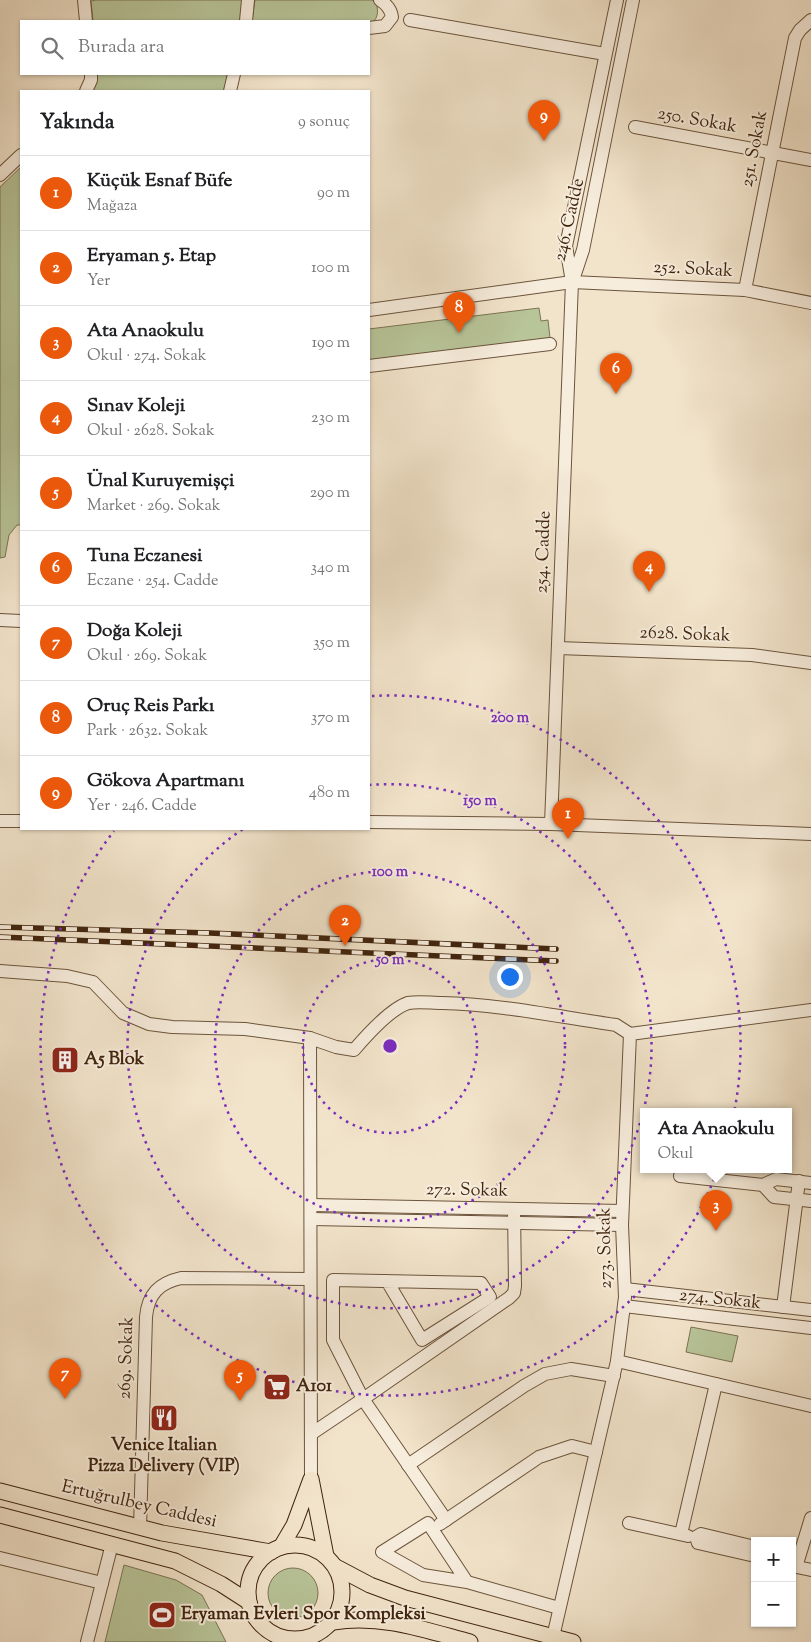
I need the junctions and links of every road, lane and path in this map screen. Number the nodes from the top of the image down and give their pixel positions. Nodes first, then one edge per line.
1 (84, 0) edge
2 (248, 0) edge
3 (380, 0) edge
4 (617, 0) edge
5 (633, 0) edge
6 (86, 20) edge
7 (246, 20) edge
8 (410, 20) dead end
9 (811, 20) edge
10 (370, 28) edge
11 (605, 54) junction
12 (91, 75) edge
13 (234, 75) edge
14 (86, 90) edge
15 (230, 90) edge
16 (635, 127) dead end
17 (772, 152) junction
18 (20, 156) edge
19 (811, 160) edge
20 (0, 175) edge
21 (572, 282) junction
22 (745, 290) junction
23 (811, 303) edge
24 (370, 310) edge
25 (550, 344) dead end
26 (370, 366) edge
27 (0, 620) edge
28 (20, 620) edge
29 (558, 648) junction
30 (811, 663) edge
31 (0, 821) edge
32 (20, 821) edge
33 (370, 822) edge
34 (551, 824) junction
35 (811, 834) edge
36 (0, 971) edge
37 (811, 1010) edge
38 (630, 1034) junction
39 (310, 1038) junction
40 (680, 1176) dead end
41 (805, 1182) edge
42 (763, 1185) junction
43 (796, 1200) junction
44 (811, 1201) edge
45 (311, 1205) junction
46 (514, 1209) junction
47 (622, 1211) junction
48 (311, 1219) junction
49 (514, 1223) junction
50 (622, 1225) junction
51 (310, 1279) junction
52 (387, 1281) junction
53 (625, 1289) junction
54 (624, 1306) junction
55 (783, 1307) junction
56 (811, 1310) edge
57 (811, 1328) edge
58 (617, 1361) junction
59 (614, 1376) junction
60 (716, 1384) junction
61 (363, 1399) junction
62 (811, 1406) edge
63 (311, 1434) junction
64 (596, 1452) junction
65 (408, 1465) junction
66 (311, 1479) junction
67 (0, 1491) edge
68 (0, 1515) edge
69 (811, 1518) edge
70 (446, 1520) junction
71 (629, 1523) dead end
72 (140, 1528) junction
73 (432, 1529) junction
74 (681, 1534) junction
75 (696, 1537) junction
76 (112, 1544) junction
77 (751, 1546) edge
78 (276, 1550) junction
79 (751, 1555) edge
80 (0, 1558) edge
81 (331, 1561) junction
82 (798, 1561) edge
83 (811, 1570) edge
84 (466, 1582) junction
85 (102, 1583) junction
86 (249, 1602) junction
87 (560, 1608) junction
88 (258, 1622) junction
89 (333, 1622) junction
90 (317, 1637) edge
91 (553, 1637) junction
92 (87, 1642) edge
93 (262, 1642) edge
94 (470, 1642) edge
95 (573, 1642) edge

1 - 6 street
2 - 7 street
3 - 10 street
4 - 11 street, 246. Cadde
5 - 21 street, 246. Cadde
8 - 11 street
9 - 17 street, 251. Sokak
11 - 21 street, 246. Cadde
12 - 14 street
13 - 15 street
16 - 17 street, 250. Sokak
17 - 19 street, 250. Sokak
17 - 22 street, 251. Sokak
18 - 20 street
21 - 22 street, 252. Sokak
21 - 24 street, 252. Sokak
21 - 29 street, 254. Cadde
22 - 23 street, 252. Sokak
25 - 26 street
27 - 28 street
29 - 30 street, 2628. Sokak
29 - 34 street, 254. Cadde
31 - 32 street
33 - 34 street
34 - 35 street
36 - 39 street
37 - 38 street
38 - 39 street
38 - 47 street, 273. Sokak
39 - 45 street
40 - 42 street
41 - 42 street
41 - 43 street
42 - 43 street
43 - 44 street
43 - 55 street
45 - 46 street, 272. Sokak
45 - 48 street
46 - 47 street, 272. Sokak
46 - 49 street
47 - 50 street, 273. Sokak
48 - 49 street, 272. Sokak
48 - 51 street
49 - 50 street, 272. Sokak
49 - 61 street
50 - 53 street, 273. Sokak
51 - 63 street
51 - 72 street, 269. Sokak
52 - 52 street
52 - 61 street
53 - 54 street, 273. Sokak
53 - 55 street, 274. Sokak
54 - 57 street, 274. Sokak
54 - 58 street, 273. Sokak
55 - 56 street, 274. Sokak
58 - 59 street, 273. Sokak
58 - 60 street
59 - 64 street, 273. Sokak
59 - 65 street
60 - 62 street
60 - 74 street
61 - 63 street
61 - 65 street
63 - 66 street
64 - 70 street
64 - 87 street, 273. Sokak
65 - 70 street
66 - 78 main road
66 - 81 main road
67 - 72 main road, Ertuğrulbey Caddesi
68 - 76 main road
69 - 82 street
70 - 73 street
71 - 74 street
72 - 78 main road, Ertuğrulbey Caddesi
73 - 84 street
73 - 84 street
74 - 75 street
75 - 77 street
75 - 79 street
76 - 85 street
76 - 86 main road
78 - 81 main road
78 - 86 main road
80 - 85 street
81 - 89 main road
81 - 91 main road
82 - 83 street
84 - 87 street
85 - 92 street
86 - 88 main road
87 - 91 street, 273. Sokak
88 - 90 main road
88 - 93 main road
89 - 90 main road
89 - 94 main road
91 - 95 main road

